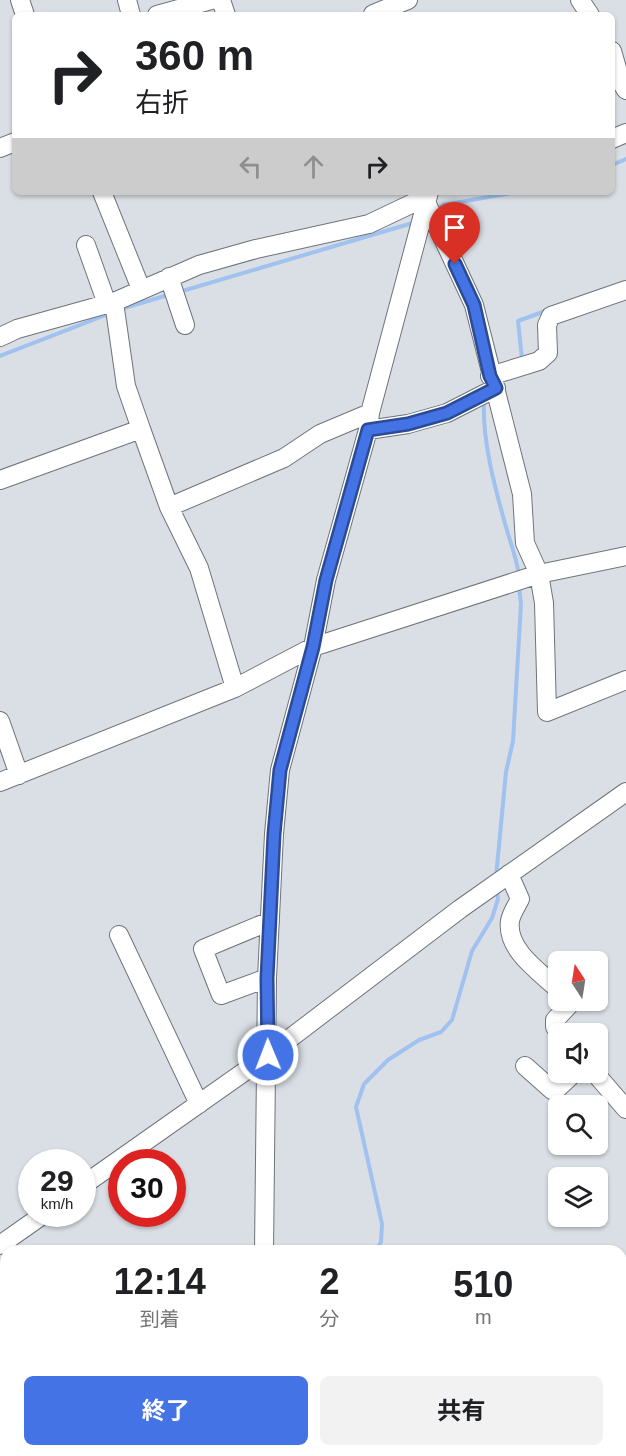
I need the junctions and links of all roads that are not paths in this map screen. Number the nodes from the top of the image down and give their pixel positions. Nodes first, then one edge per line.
1 (211, 0) edge
2 (408, 0) edge
3 (372, 10) edge
4 (168, 12) edge
5 (615, 61) edge
6 (626, 90) edge
7 (103, 195) edge
8 (428, 197) edge
9 (86, 245) dead end
10 (169, 277) junction
11 (141, 288) junction
12 (626, 290) edge
13 (111, 303) junction
14 (185, 326) dead end
15 (0, 337) edge
16 (493, 382) junction
17 (369, 421) junction
18 (141, 429) junction
19 (0, 480) edge
20 (169, 507) junction
21 (626, 556) edge
22 (539, 574) junction
23 (313, 647) junction
24 (626, 680) edge
25 (235, 688) junction
26 (0, 721) edge
27 (19, 775) junction
28 (0, 782) edge
29 (626, 792) edge
30 (509, 874) junction
31 (270, 921) junction
32 (119, 934) dead end
33 (267, 978) junction
34 (548, 980) edge
35 (563, 1011) edge
36 (555, 1023) edge
37 (268, 1055) junction
38 (525, 1066) dead end
39 (563, 1083) edge
40 (604, 1083) edge
41 (199, 1104) junction
42 (626, 1109) edge
43 (96, 1176) edge
44 (26, 1227) edge
45 (0, 1245) edge
46 (264, 1245) edge

1 - 4 street
2 - 3 street
5 - 6 street
7 - 11 street
8 - 10 street
8 - 16 street
8 - 17 street
9 - 13 street
10 - 11 street
10 - 14 street
11 - 13 street
12 - 16 street
13 - 15 street
13 - 18 street
16 - 17 street
16 - 22 street
17 - 20 street
17 - 23 street
18 - 19 street
18 - 20 street
20 - 25 street
21 - 22 street
22 - 23 street
22 - 24 street
23 - 25 street
23 - 31 street
25 - 27 street
26 - 27 street
27 - 28 street
29 - 30 street
30 - 34 street
30 - 37 street
31 - 33 street
31 - 33 street
32 - 41 street
33 - 37 street
35 - 36 street
37 - 41 street
37 - 46 street
38 - 39 street
40 - 42 street
41 - 43 street
44 - 45 street

